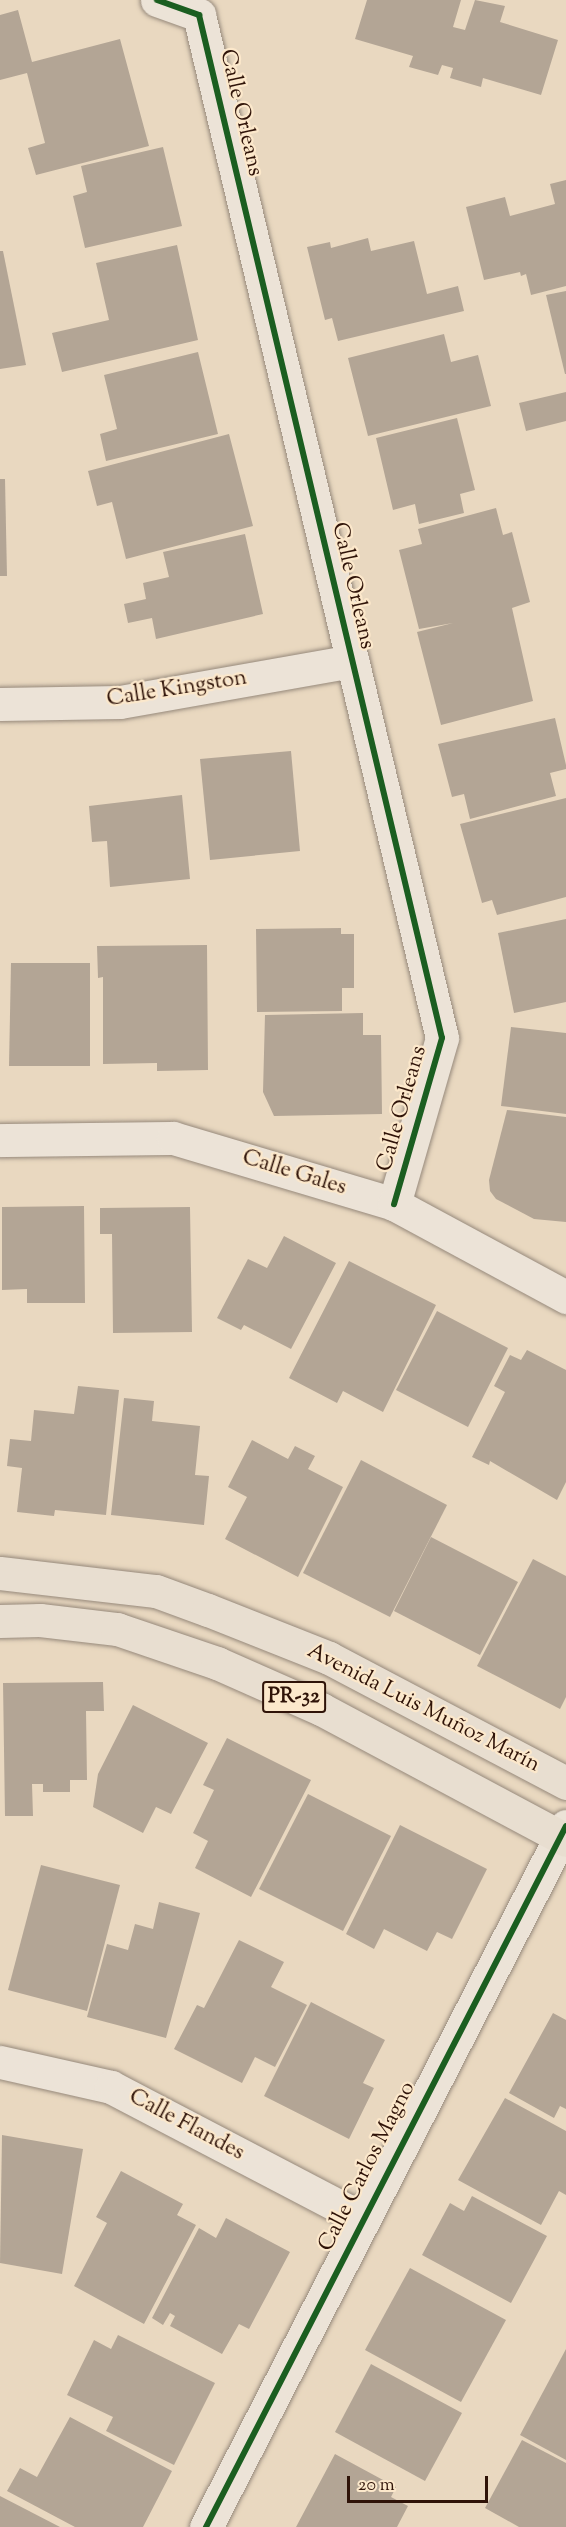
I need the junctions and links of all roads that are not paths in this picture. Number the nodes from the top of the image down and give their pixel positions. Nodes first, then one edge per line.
1 (157, 0) edge
2 (352, 662) junction
3 (0, 704) edge
4 (0, 1140) edge
5 (394, 1204) junction
6 (566, 1297) edge
7 (0, 1574) edge
8 (0, 1621) edge
9 (566, 1783) edge
10 (564, 1834) edge
11 (0, 2062) edge
12 (362, 2218) junction
13 (207, 2527) edge

1 - 2 street, Calle Orleans
2 - 3 street, Calle Kingston
2 - 5 street, Calle Orleans
4 - 5 street, Calle Gales
5 - 6 street, Calle Gales
7 - 9 main road, Avenida Luis Muñoz Marín / PR-32
8 - 10 main road, Avenida Luis Muñoz Marín / PR-32
10 - 12 street, Calle Carlos Magno
11 - 12 street, Calle Flandes
12 - 13 street, Calle Carlos Magno

